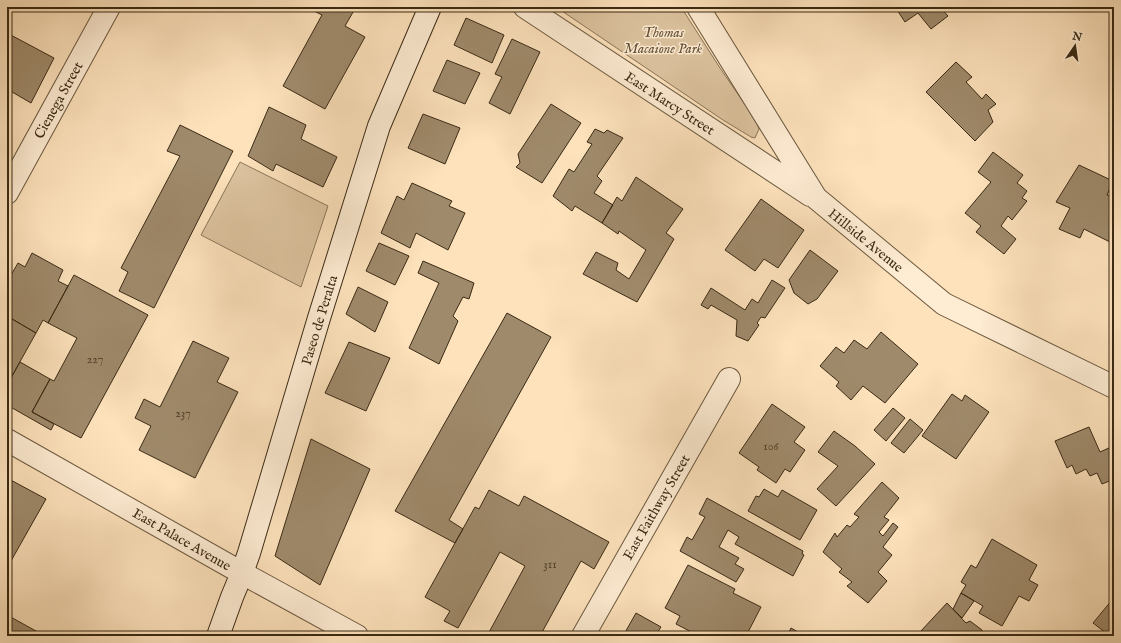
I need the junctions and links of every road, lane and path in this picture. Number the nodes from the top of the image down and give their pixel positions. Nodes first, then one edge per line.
1 (109, 7) edge
2 (430, 7) edge
3 (525, 7) edge
4 (698, 7) edge
5 (7, 194) edge
6 (816, 198) junction
7 (729, 379) dead end
8 (1114, 387) edge
9 (7, 440) edge
10 (242, 573) junction
11 (218, 636) edge
12 (357, 636) edge
13 (583, 636) edge

1 - 5 street, Cienega Street
2 - 10 street, Paseo de Peralta
3 - 6 street, East Marcy Street
4 - 6 street, Hillside Avenue
6 - 8 street, Hillside Avenue
7 - 13 street, East Faithway Street
9 - 10 street, East Palace Avenue
10 - 11 street, Paseo de Peralta
10 - 12 street, East Palace Avenue

